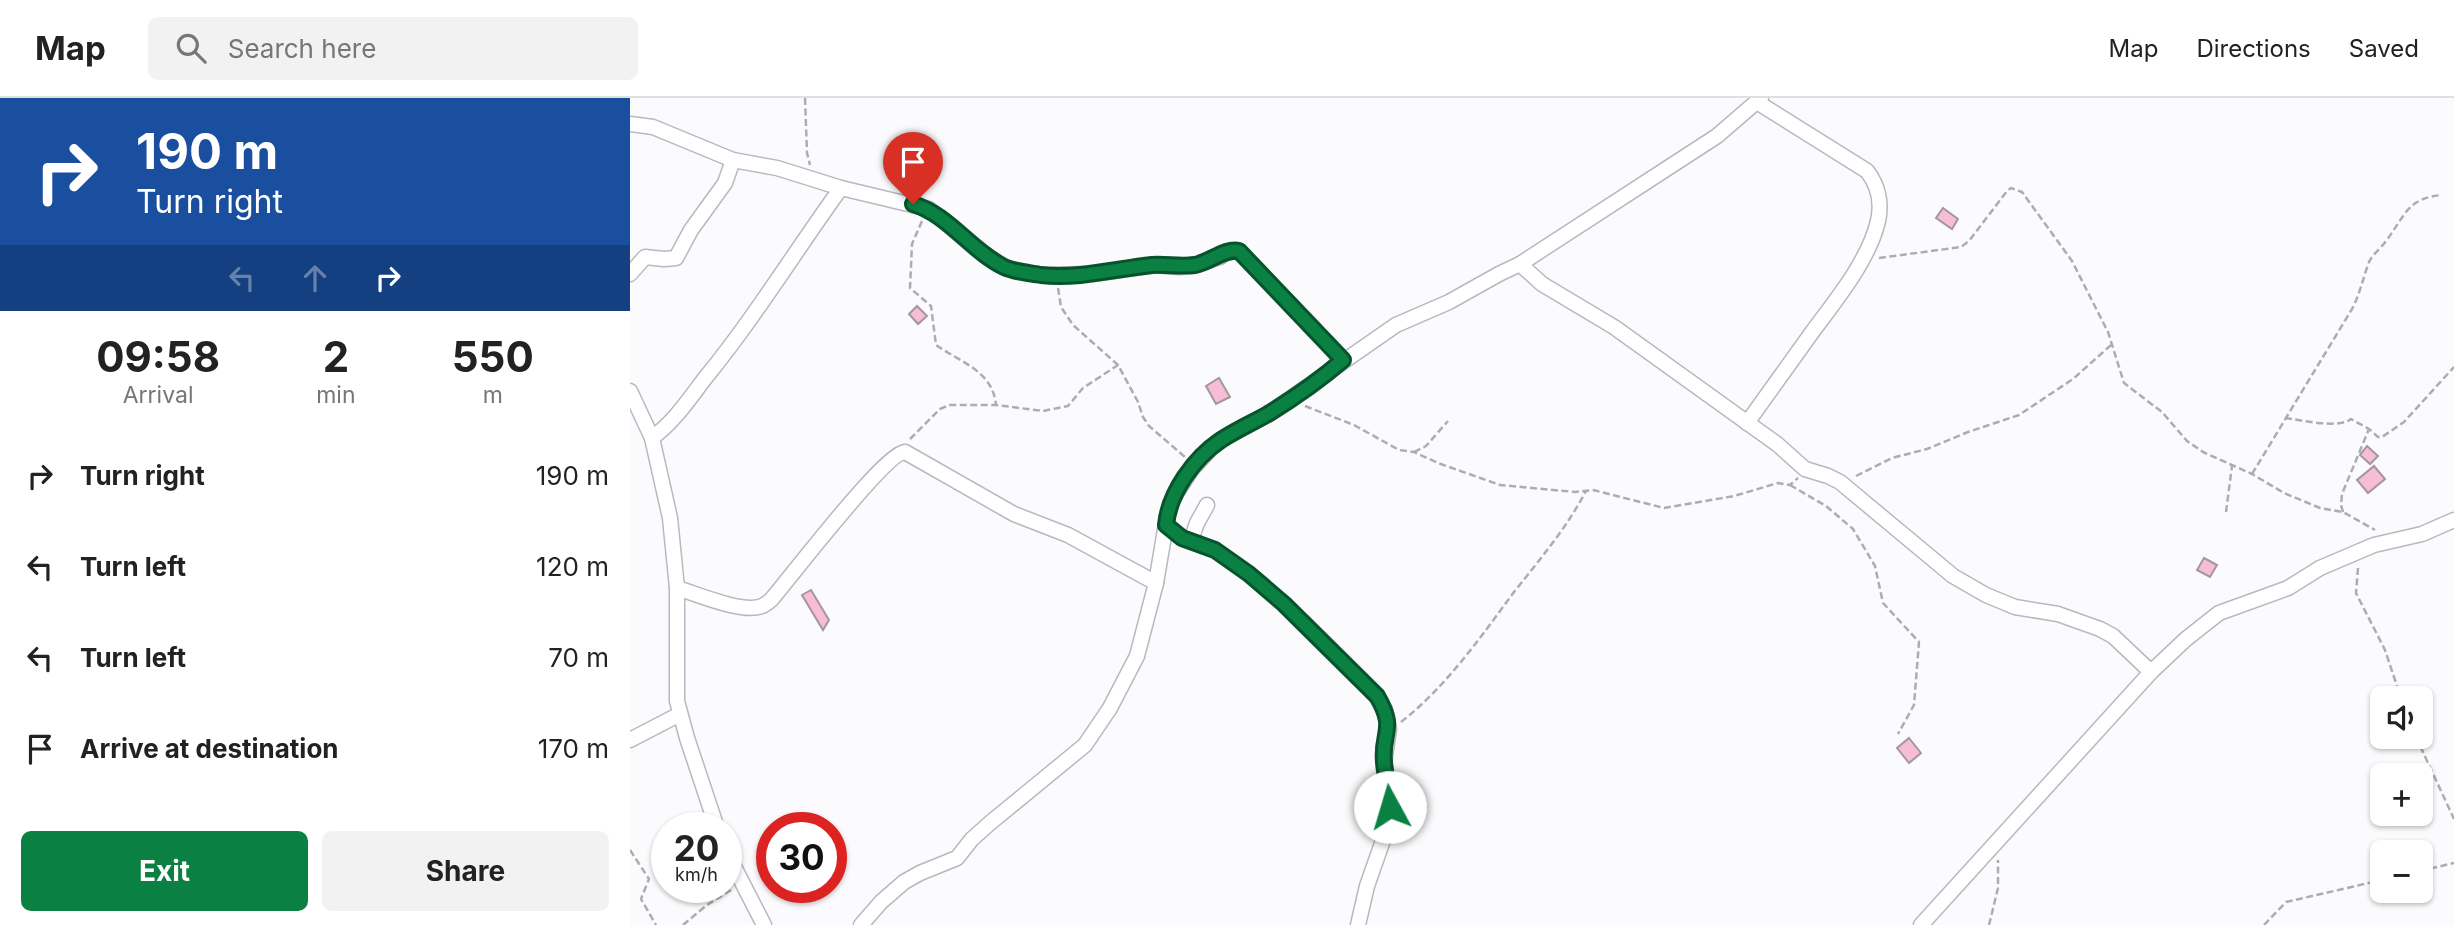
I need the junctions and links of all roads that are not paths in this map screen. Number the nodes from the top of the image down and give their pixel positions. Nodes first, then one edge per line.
1 (1759, 100) edge
2 (630, 124) edge
3 (733, 160) junction
4 (841, 188) junction
5 (1520, 264) junction
6 (630, 274) edge
7 (1343, 360) junction
8 (630, 391) edge
9 (1747, 423) junction
10 (652, 438) junction
11 (1207, 505) dead end
12 (2454, 520) edge
13 (1166, 525) junction
14 (1198, 543) junction
15 (1156, 583) junction
16 (677, 588) junction
17 (2151, 672) junction
18 (680, 714) junction
19 (630, 740) edge
20 (712, 812) edge
21 (742, 885) edge
22 (764, 925) edge
23 (861, 925) edge
24 (1358, 925) edge
25 (1921, 925) edge

1 - 5 street
1 - 9 street
2 - 3 street
3 - 4 street
3 - 6 street
4 - 7 street
4 - 10 street
5 - 7 street
5 - 9 street
7 - 13 street
8 - 10 street
9 - 17 street
10 - 16 street
11 - 14 street
12 - 17 street
13 - 14 street
13 - 15 street
14 - 24 street
15 - 16 street
15 - 23 street
16 - 18 street
17 - 25 street
18 - 19 street
18 - 20 street
21 - 22 street

